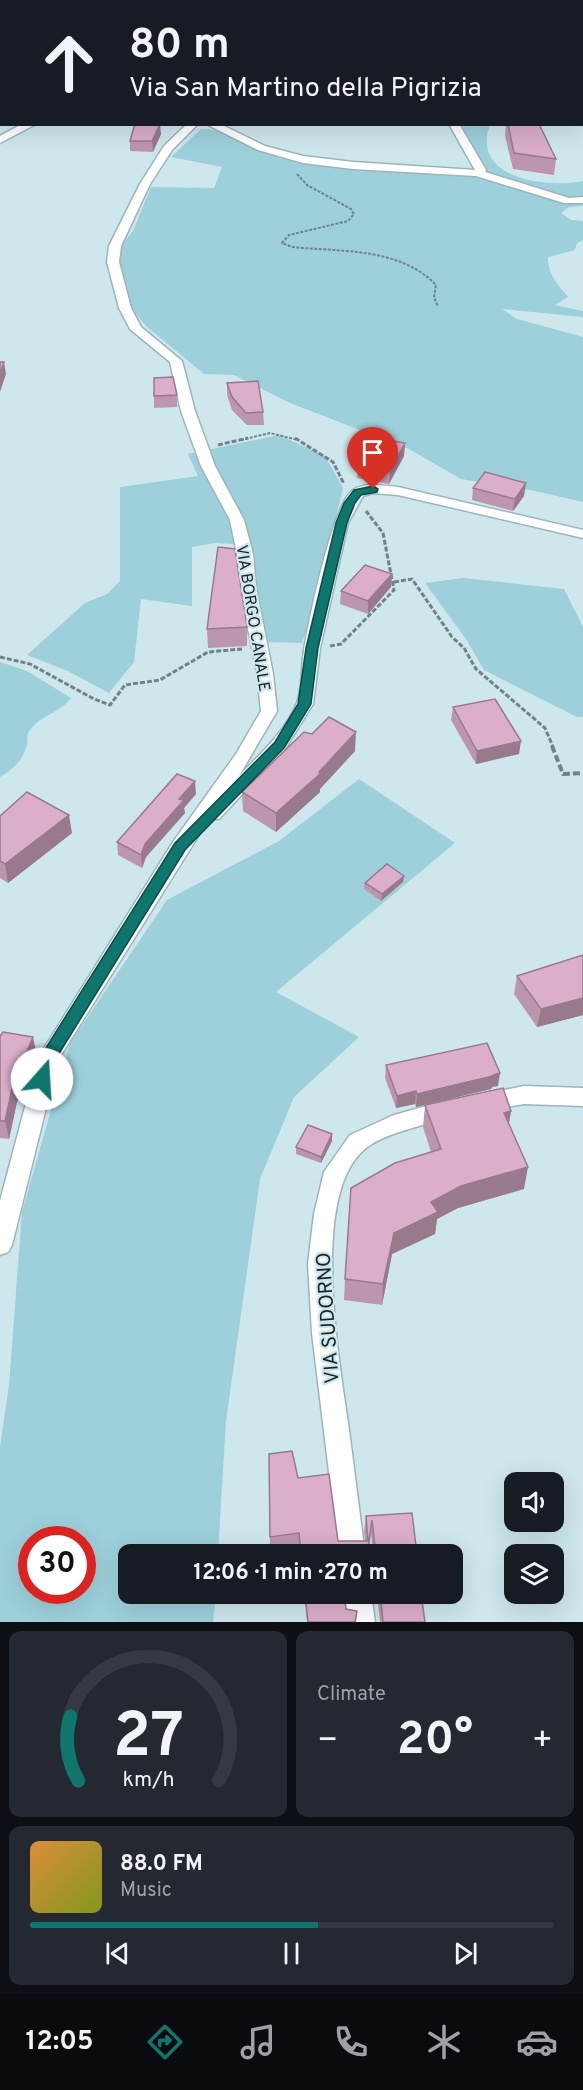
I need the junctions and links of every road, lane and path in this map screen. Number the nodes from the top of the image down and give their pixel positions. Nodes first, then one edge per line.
1 (27, 126) edge
2 (191, 126) edge
3 (216, 126) edge
4 (455, 126) edge
5 (0, 140) edge
6 (281, 154) junction
7 (477, 173) junction
8 (583, 200) edge
9 (438, 308) dead end
10 (203, 449) junction
11 (358, 493) junction
12 (583, 534) edge
13 (394, 582) junction
14 (258, 648) junction
15 (312, 648) junction
16 (0, 657) edge
17 (583, 773) edge
18 (180, 847) junction
19 (583, 1097) edge
20 (0, 1245) edge
21 (351, 1544) edge
22 (359, 1604) edge
23 (361, 1622) edge

1 - 5 street
2 - 10 street, VIA BORGO CANALE
3 - 6 street
4 - 7 street
6 - 7 street
6 - 9 path
7 - 8 street
10 - 11 path
10 - 14 street, VIA BORGO CANALE
11 - 12 street
11 - 13 path
11 - 15 street
13 - 15 path
13 - 17 path
14 - 16 path
14 - 18 street, VIA BORGO CANALE
15 - 18 street
18 - 20 street, VIA BORGO CANALE
19 - 21 street, VIA SUDORNO
22 - 23 street

